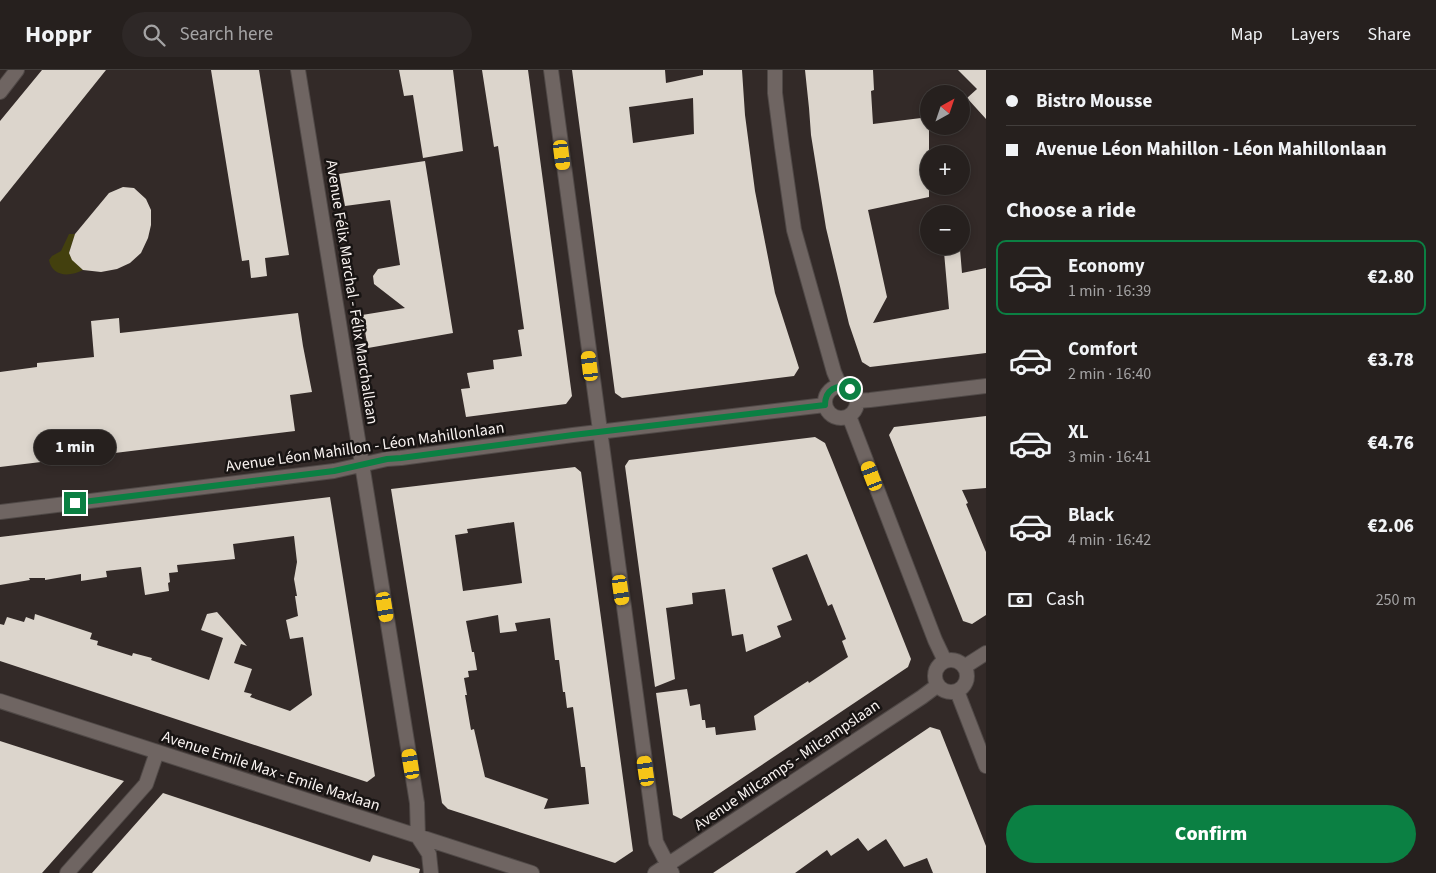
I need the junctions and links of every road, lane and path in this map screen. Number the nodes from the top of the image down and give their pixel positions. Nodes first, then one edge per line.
1 (17, 70) edge
2 (298, 70) edge
3 (550, 70) edge
4 (775, 70) edge
5 (0, 92) edge
6 (840, 386) junction
7 (986, 386) edge
8 (857, 401) junction
9 (825, 405) junction
10 (850, 416) junction
11 (599, 432) junction
12 (362, 464) junction
13 (0, 512) edge
14 (986, 653) edge
15 (945, 661) junction
16 (964, 666) junction
17 (938, 685) junction
18 (957, 691) junction
19 (0, 701) edge
20 (157, 752) junction
21 (986, 766) edge
22 (418, 837) junction
23 (665, 870) edge
24 (67, 873) edge
25 (431, 873) edge
26 (532, 873) edge

1 - 5 street
2 - 12 street, Avenue Félix Marchal - Félix Marchallaan
3 - 11 street
4 - 6 street
6 - 8 street
6 - 9 street
7 - 8 street
8 - 10 street
9 - 10 street
9 - 11 street, Avenue Léon Mahillon - Léon Mahillonlaan
10 - 15 street
11 - 12 street, Avenue Léon Mahillon - Léon Mahillonlaan
11 - 23 street
12 - 13 street, Avenue Léon Mahillon - Léon Mahillonlaan
12 - 22 street, Avenue Félix Marchal - Félix Marchallaan
14 - 16 street
15 - 16 street
15 - 17 street
16 - 18 street
17 - 18 street
17 - 23 street, Avenue Milcamps - Milcampslaan
18 - 21 street
19 - 20 street, Avenue Emile Max - Emile Maxlaan
20 - 22 street, Avenue Emile Max - Emile Maxlaan
20 - 24 street
22 - 25 street, Avenue Félix Marchal - Félix Marchallaan
22 - 26 street, Avenue Emile Max - Emile Maxlaan

